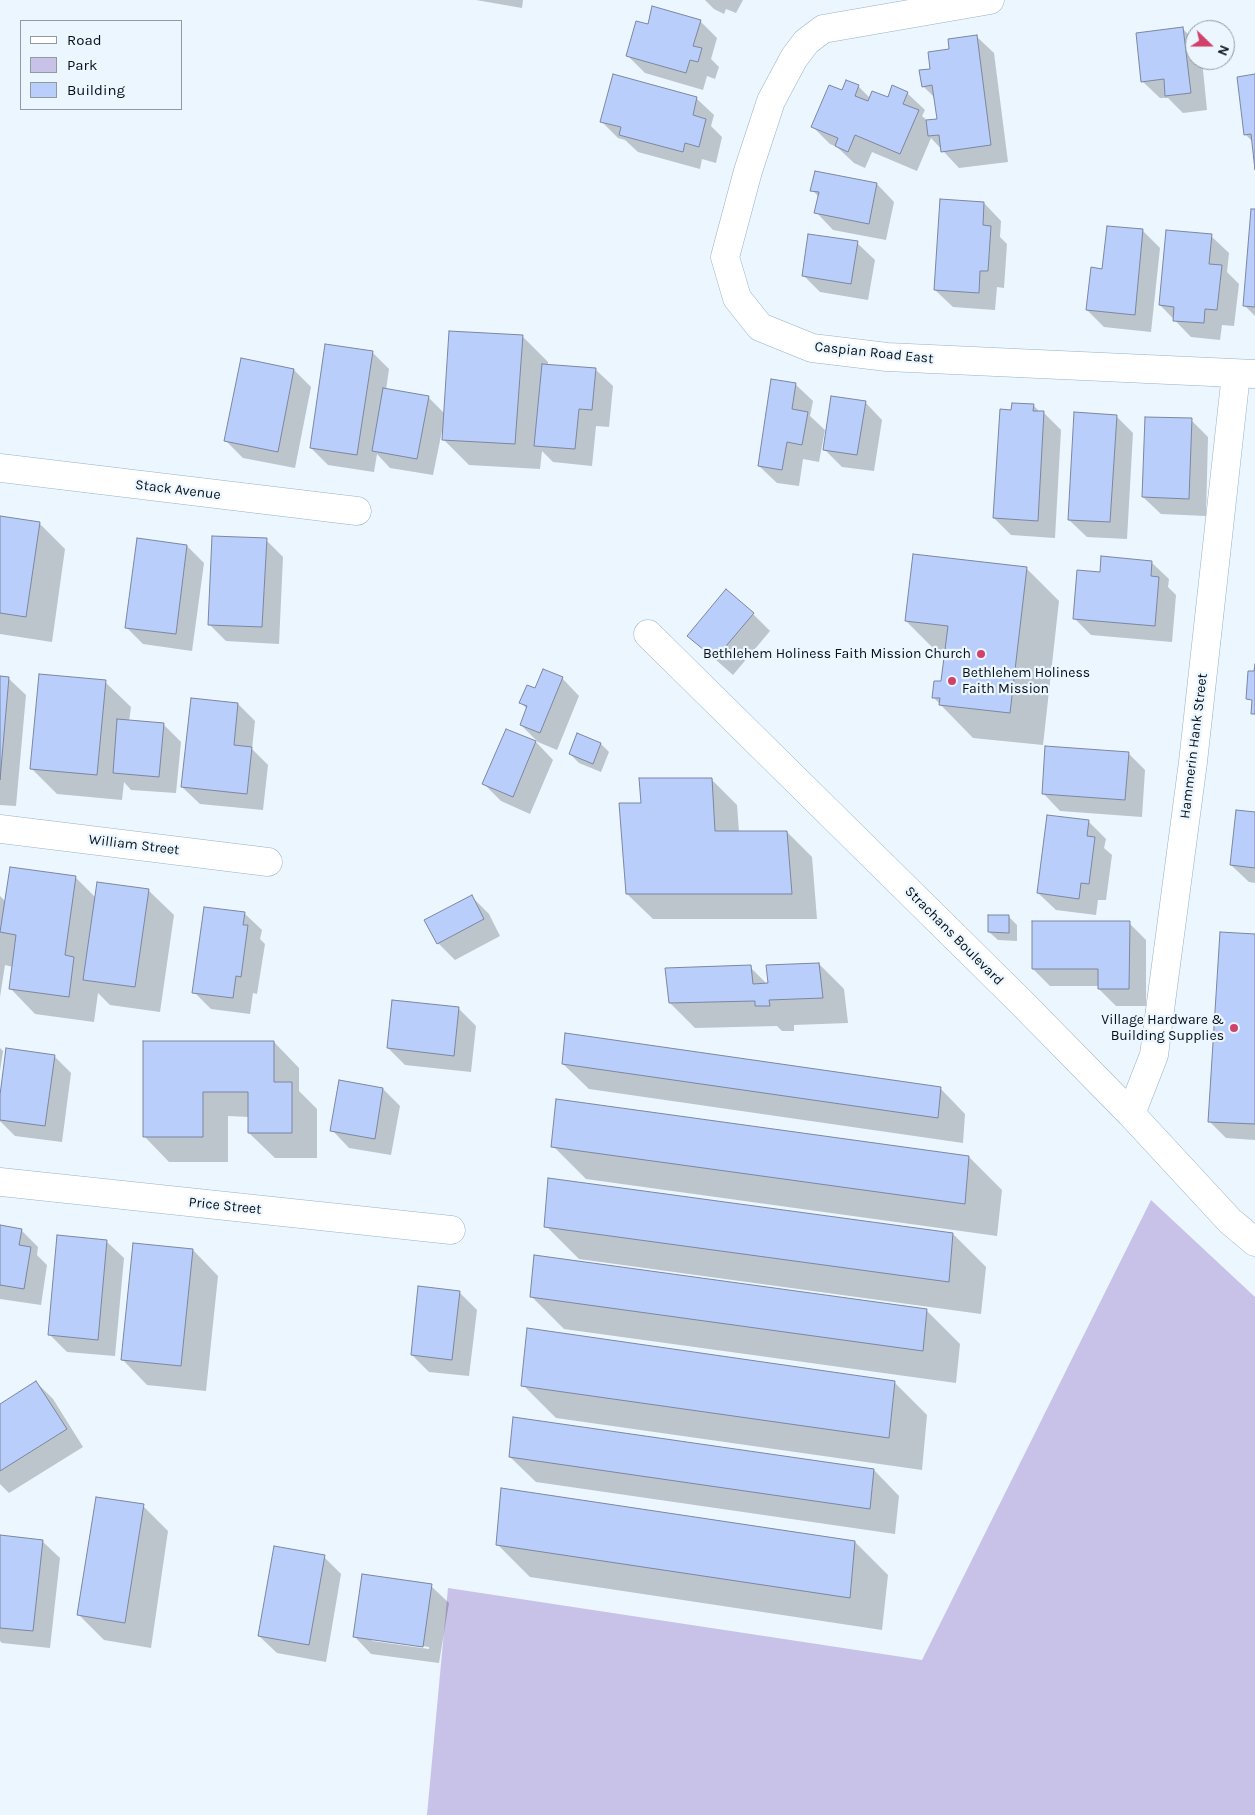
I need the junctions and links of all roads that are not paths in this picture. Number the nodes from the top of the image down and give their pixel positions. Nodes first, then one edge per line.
1 (990, 0) edge
2 (1245, 374) edge
3 (0, 468) edge
4 (357, 511) dead end
5 (648, 634) dead end
6 (0, 829) edge
7 (268, 862) dead end
8 (1132, 1114) junction
9 (0, 1182) edge
10 (451, 1230) dead end
11 (1255, 1242) edge

1 - 2 street, Caspian Road East
2 - 8 street, Hammerin Hank Street
3 - 4 street, Stack Avenue
5 - 8 street, Strachans Boulevard
6 - 7 street, William Street
8 - 11 street, Strachans Boulevard
9 - 10 street, Price Street

